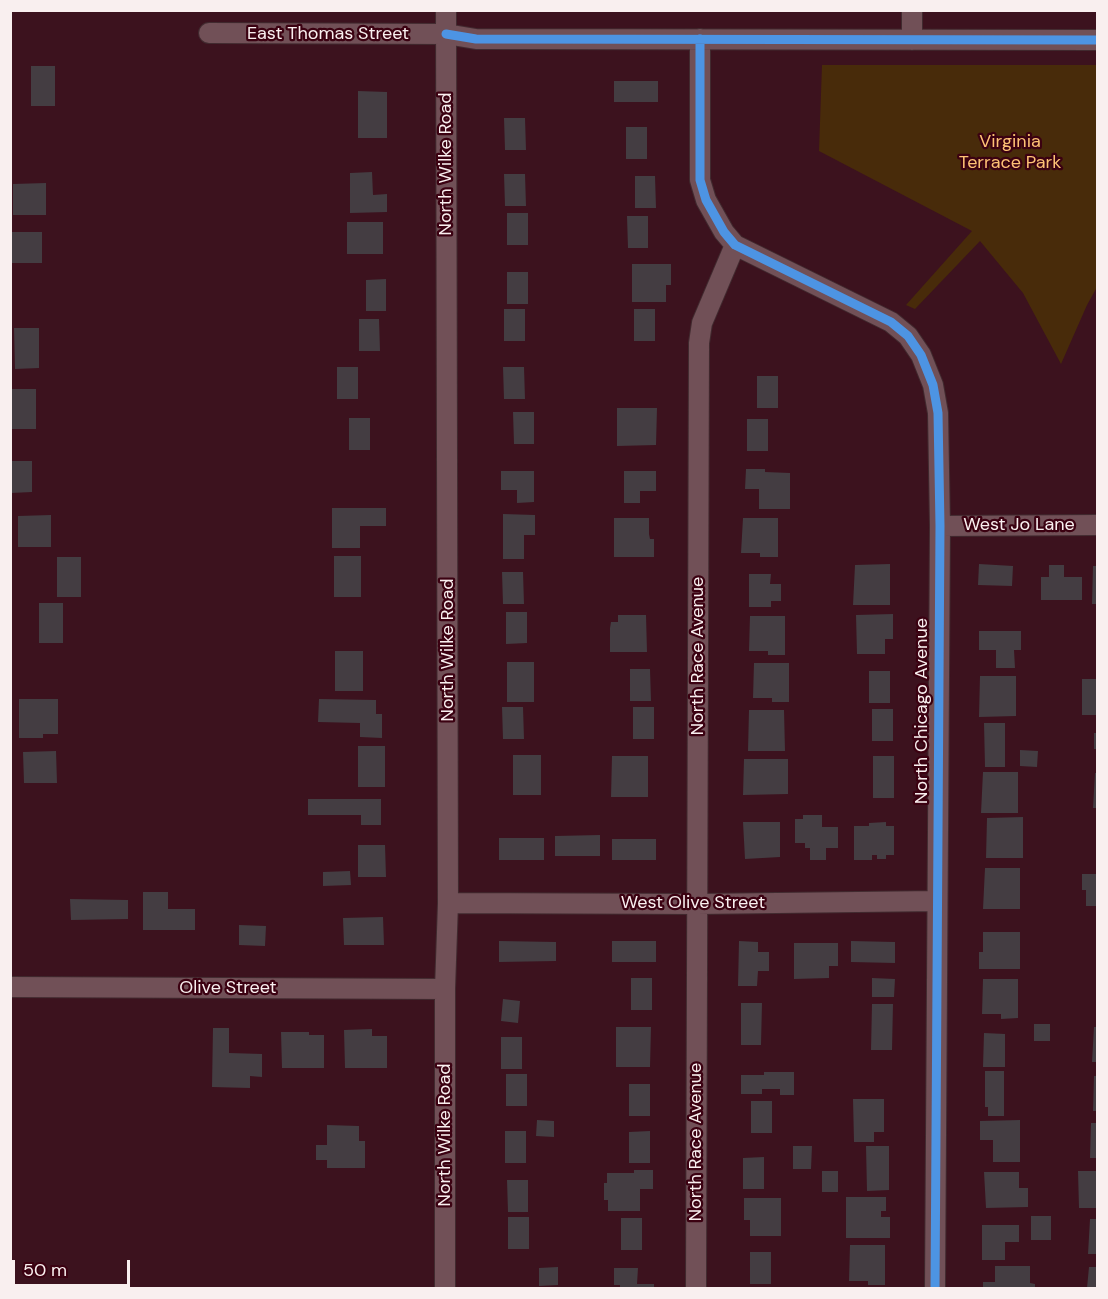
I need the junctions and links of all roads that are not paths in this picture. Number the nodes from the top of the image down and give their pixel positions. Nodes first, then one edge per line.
1 (446, 10) edge
2 (912, 10) edge
3 (209, 33) dead end
4 (446, 34) junction
5 (700, 39) junction
6 (912, 40) junction
7 (1098, 40) edge
8 (735, 245) junction
9 (1098, 525) edge
10 (940, 526) junction
11 (937, 901) junction
12 (448, 903) junction
13 (698, 904) junction
14 (10, 987) edge
15 (445, 989) junction
16 (445, 1288) edge
17 (696, 1288) edge
18 (935, 1288) edge

1 - 4 street, North Wilke Road
2 - 6 street
3 - 4 street, East Thomas Street
4 - 5 street, East Thomas Street
4 - 12 street, North Wilke Road
5 - 6 street, East Thomas Street
5 - 8 street
6 - 7 street, East Thomas Street
8 - 10 street, North Chicago Avenue
8 - 13 street, North Race Avenue
9 - 10 street, West Jo Lane
10 - 11 street, North Chicago Avenue
11 - 13 street, West Olive Street
11 - 18 street, North Chicago Avenue
12 - 13 street, West Olive Street
12 - 15 street, North Wilke Road
13 - 17 street, North Race Avenue
14 - 15 street, Olive Street
15 - 16 street, North Wilke Road

